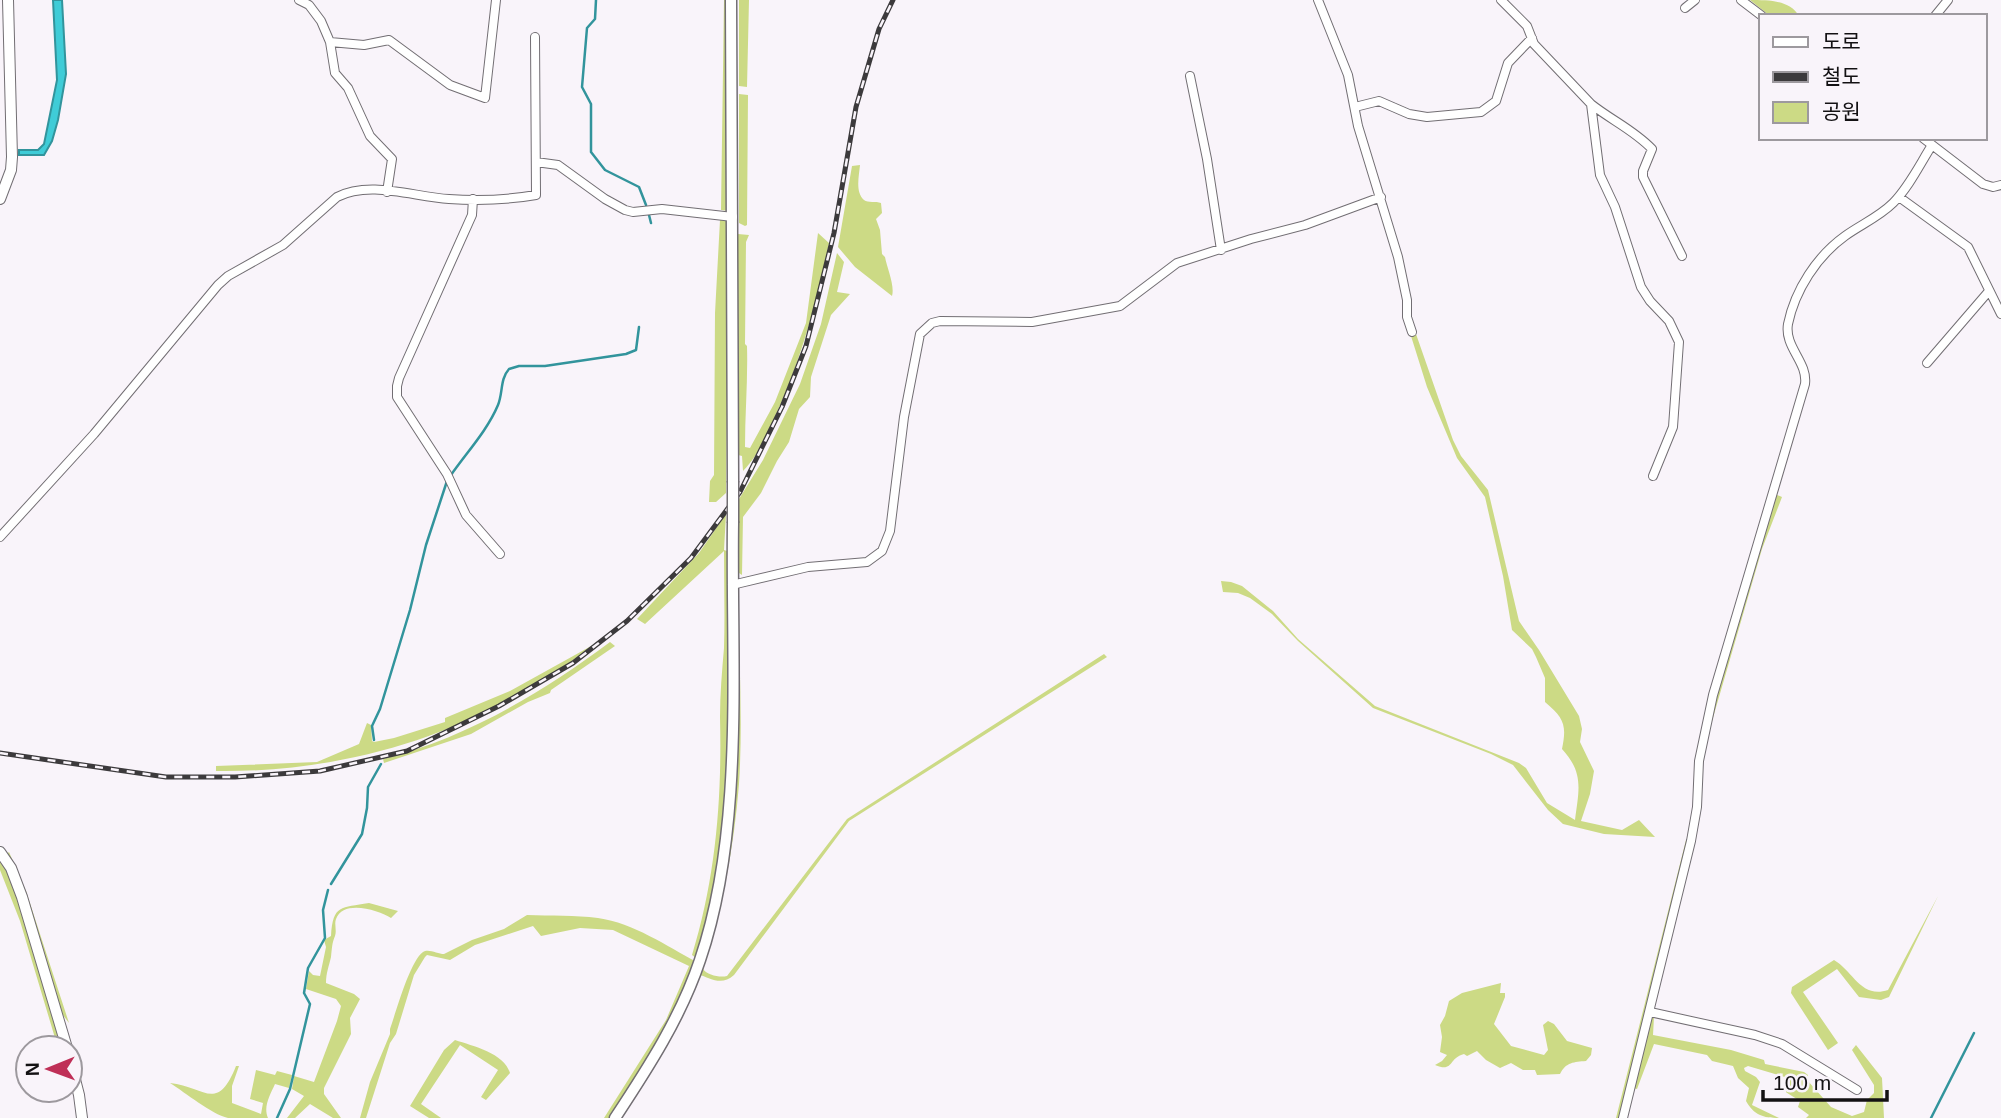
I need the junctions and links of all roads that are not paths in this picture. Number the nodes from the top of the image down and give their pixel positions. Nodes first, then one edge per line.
1 (8, 0) edge
2 (299, 0) edge
3 (496, 0) edge
4 (732, 0) edge
5 (1318, 0) edge
6 (1501, 0) edge
7 (1695, 0) edge
8 (1741, 0) edge
9 (1948, 0) edge
10 (1685, 8) dead end
11 (1759, 14) edge
12 (1937, 14) edge
13 (535, 37) dead end
14 (1532, 38) junction
15 (330, 42) junction
16 (1190, 76) dead end
17 (1591, 104) junction
18 (1355, 107) junction
19 (1926, 140) edge
20 (1932, 145) junction
21 (536, 162) junction
22 (2001, 185) edge
23 (387, 192) junction
24 (1381, 197) junction
25 (1899, 197) junction
26 (0, 199) edge
27 (473, 199) junction
28 (733, 217) junction
29 (1222, 250) junction
30 (1682, 256) dead end
31 (1989, 291) junction
32 (2001, 314) edge
33 (1412, 332) dead end
34 (1927, 363) dead end
35 (1653, 476) dead end
36 (0, 537) edge
37 (500, 554) dead end
38 (732, 584) junction
39 (0, 852) edge
40 (1650, 1012) junction
41 (63, 1034) edge
42 (1857, 1090) dead end
43 (615, 1118) edge
44 (1623, 1118) edge

1 - 26 street
2 - 15 street
3 - 15 street
4 - 28 main road
5 - 18 street
6 - 14 street
7 - 10 street
8 - 11 street
9 - 12 street
13 - 21 street
14 - 17 street
14 - 18 street
15 - 23 street
16 - 29 street
17 - 30 street
17 - 35 street
18 - 24 street
19 - 20 street
20 - 22 street
20 - 25 street
21 - 27 street
21 - 28 street
23 - 27 street
23 - 36 street
24 - 29 street
24 - 33 street
25 - 31 street
25 - 40 street
27 - 37 street
28 - 38 main road, bridge
29 - 38 street
31 - 32 street
31 - 34 street
38 - 43 main road
39 - 41 street
40 - 42 street
40 - 44 street

